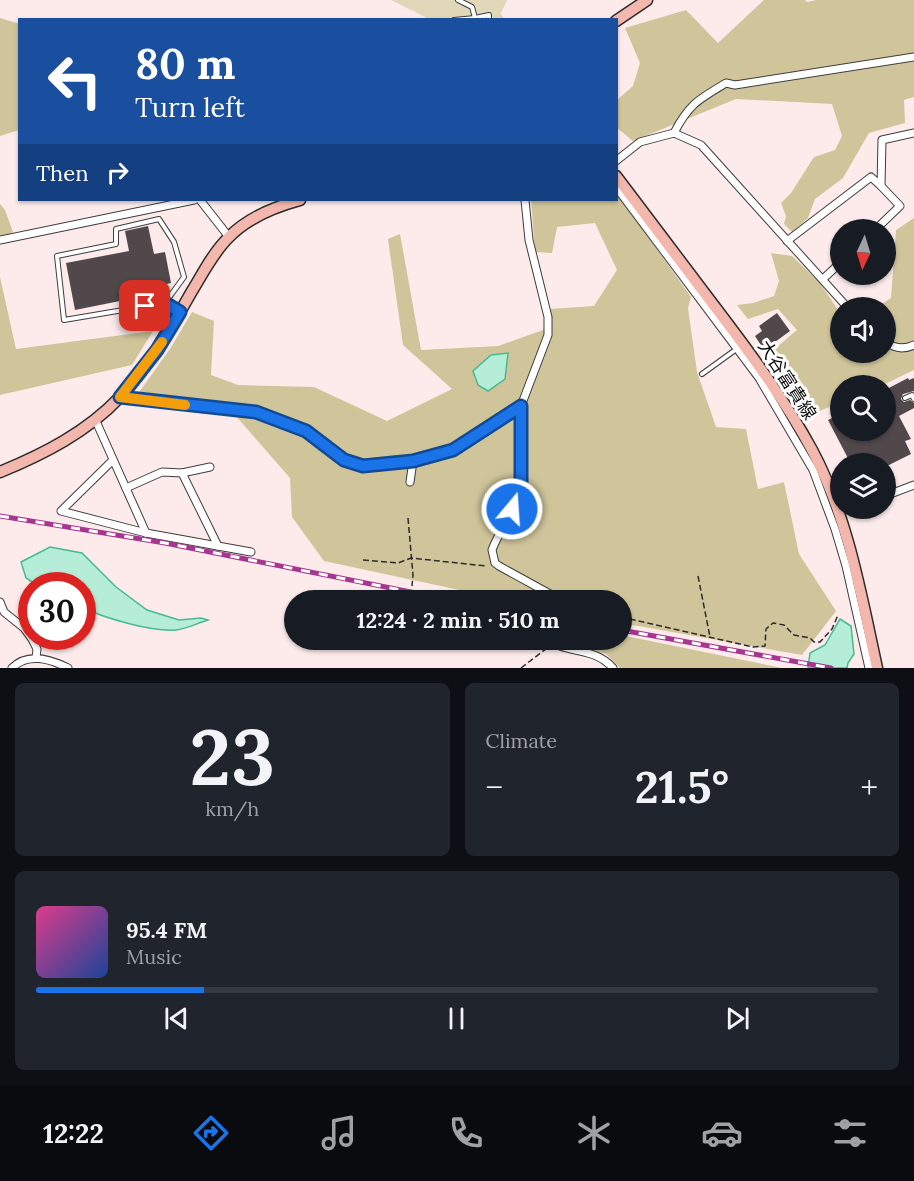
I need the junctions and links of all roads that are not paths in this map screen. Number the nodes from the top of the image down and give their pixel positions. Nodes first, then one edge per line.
1 (458, 0) edge
2 (647, 0) edge
3 (475, 18) joint
4 (489, 18) edge
5 (618, 20) edge
6 (914, 57) edge
7 (674, 133) junction
8 (914, 133) edge
9 (618, 159) edge
10 (618, 179) edge
11 (881, 186) junction
12 (618, 190) edge
13 (189, 201) edge
14 (201, 201) edge
15 (296, 201) edge
16 (525, 201) edge
17 (886, 219) edge
18 (229, 237) junction
19 (0, 240) edge
20 (787, 241) junction
21 (830, 272) edge
22 (823, 279) junction
23 (839, 297) edge
24 (165, 303) junction
25 (180, 312) junction
26 (914, 345) edge
27 (740, 347) junction
28 (896, 347) edge
29 (702, 374) dead end
30 (120, 397) junction
31 (905, 398) dead end
32 (914, 399) edge
33 (521, 406) junction
34 (95, 419) junction
35 (113, 460) junction
36 (413, 461) junction
37 (210, 467) dead end
38 (0, 472) edge
39 (182, 473) junction
40 (410, 482) dead end
41 (830, 484) edge
42 (914, 485) edge
43 (126, 488) junction
44 (896, 492) edge
45 (845, 519) edge
46 (146, 532) junction
47 (218, 546) junction
48 (251, 552) dead end
49 (543, 590) edge
50 (0, 602) edge
51 (576, 650) edge
52 (36, 658) junction
53 (12, 668) edge
54 (68, 668) edge
55 (613, 668) edge
56 (869, 668) edge
57 (878, 668) edge

1 - 3 lane
2 - 5 main road
3 - 4 lane
6 - 7 street
7 - 9 street
7 - 20 street
8 - 11 street
10 - 27 main road, 大谷富貴線
11 - 17 street
11 - 20 street
12 - 27 street
13 - 19 street
14 - 18 street
15 - 18 main road
16 - 33 street
18 - 25 main road
20 - 22 street
21 - 22 street
22 - 23 street
24 - 24 lane
24 - 25 lane
25 - 30 main road
26 - 28 street
27 - 29 lane
27 - 41 main road, 大谷富貴線
27 - 56 street
30 - 34 main road
30 - 36 street
31 - 32 lane
33 - 36 street
33 - 49 street
34 - 35 street
34 - 38 main road
35 - 43 street
35 - 46 street
36 - 40 street
37 - 39 street
39 - 43 street
39 - 47 street
42 - 44 street
43 - 46 street
45 - 57 main road, 大谷富貴線
46 - 47 street
47 - 48 street
50 - 52 street
51 - 55 street
52 - 53 street
52 - 54 street

